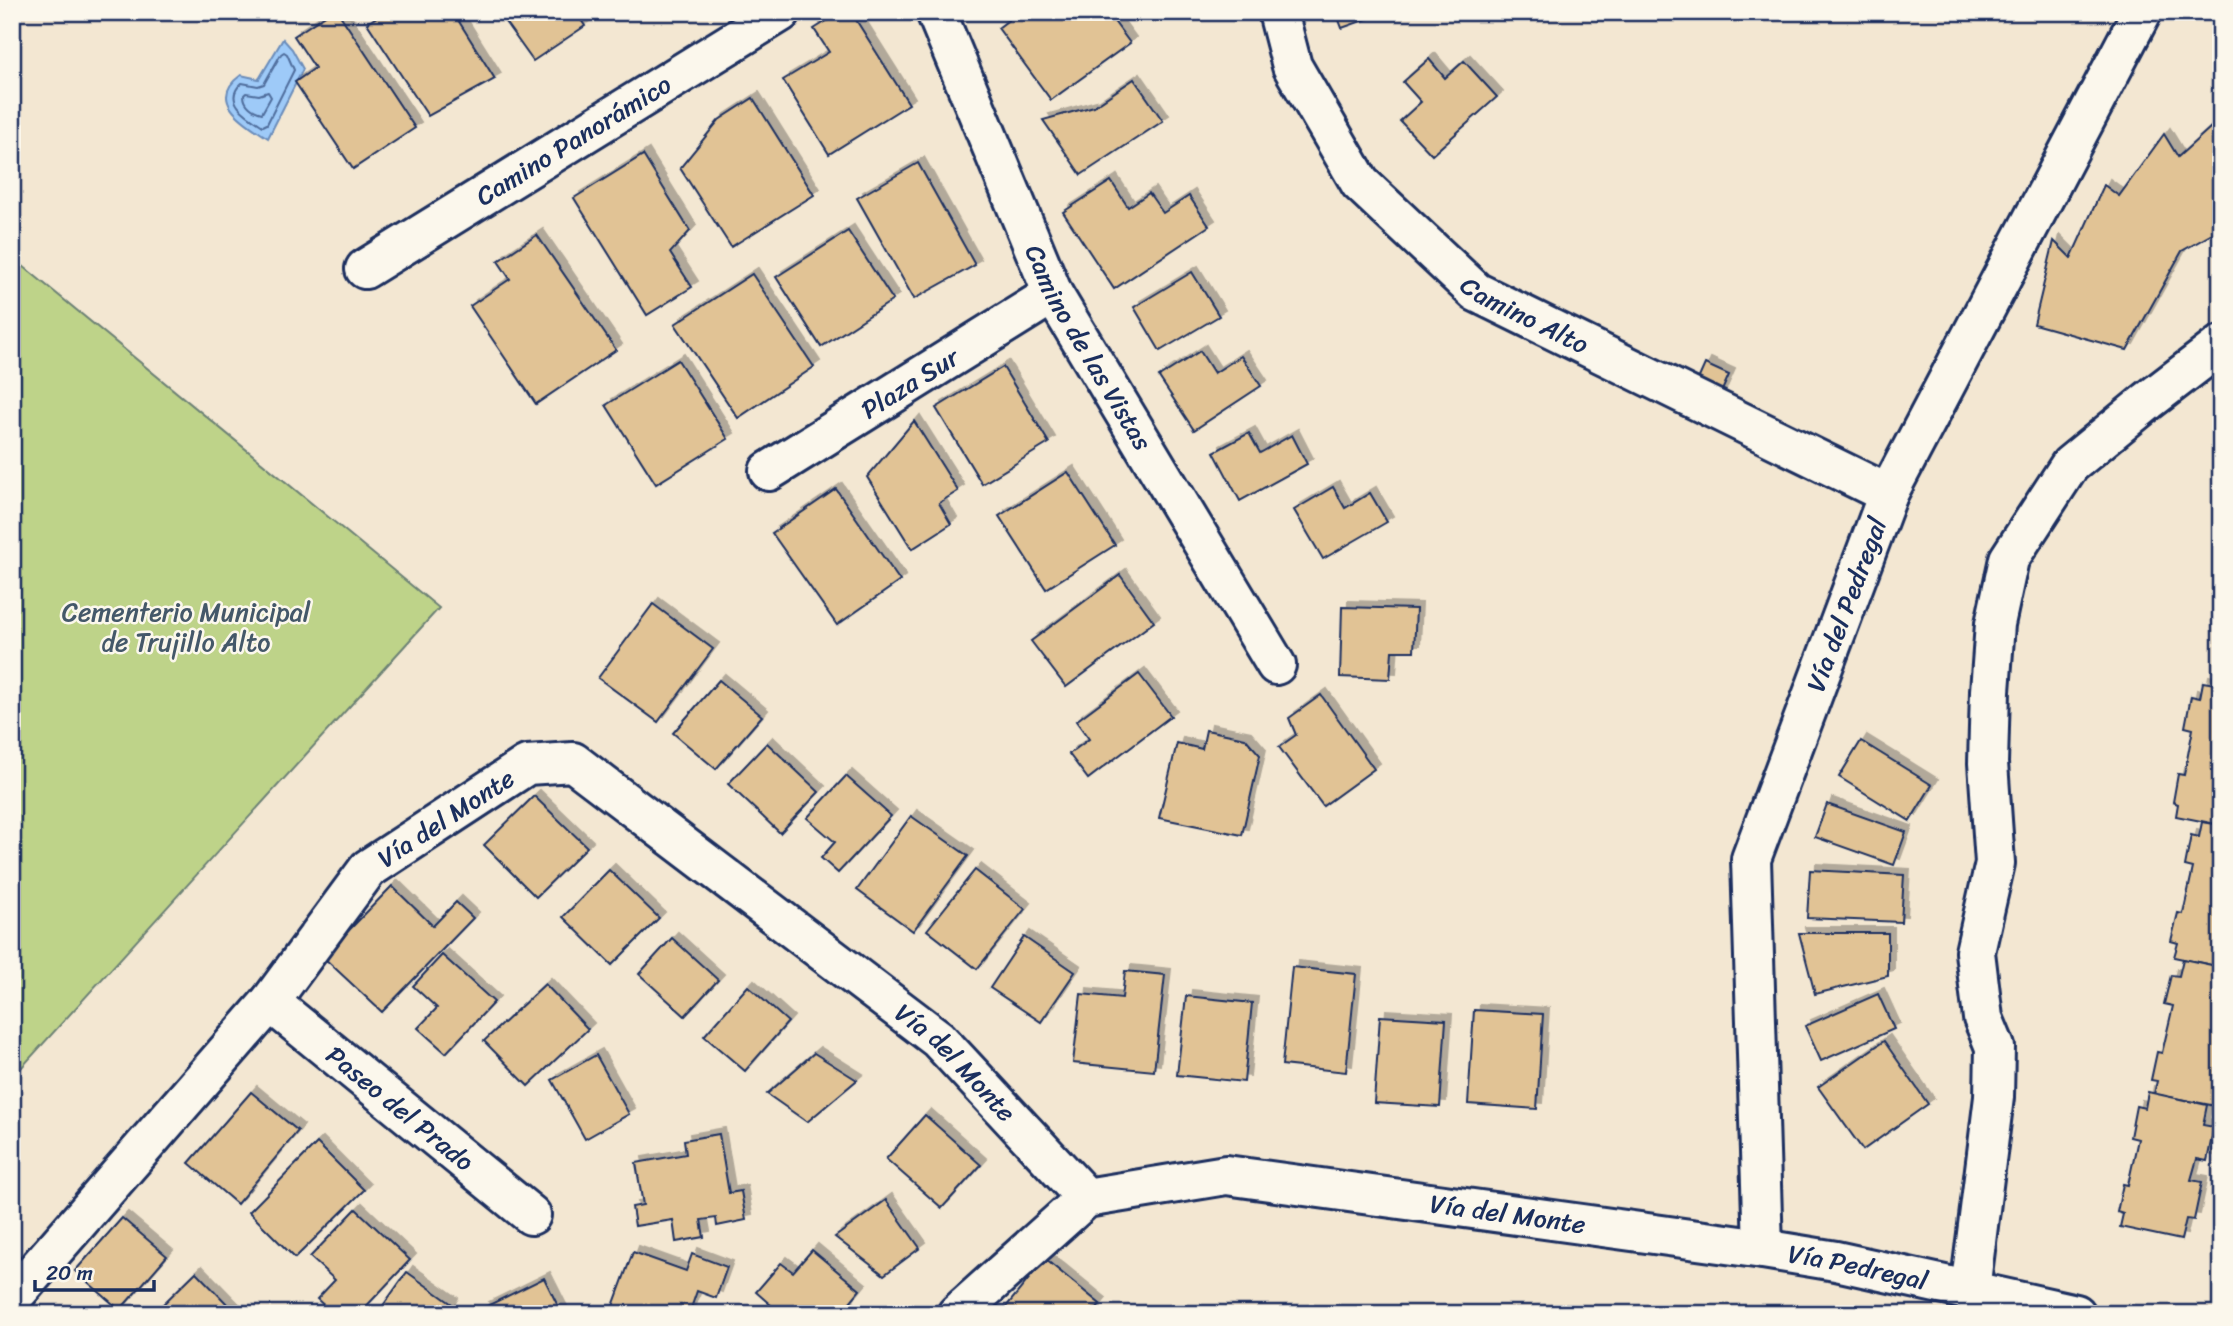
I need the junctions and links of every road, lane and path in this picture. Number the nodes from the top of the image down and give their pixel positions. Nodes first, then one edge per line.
1 (781, 12) edge
2 (936, 12) edge
3 (1278, 12) edge
4 (2141, 12) edge
5 (365, 269) dead end
6 (1053, 295) junction
7 (2221, 345) edge
8 (769, 471) dead end
9 (1888, 494) junction
10 (1276, 665) dead end
11 (270, 1002) junction
12 (1086, 1198) junction
13 (531, 1215) dead end
14 (1763, 1249) junction
15 (1970, 1290) junction
16 (12, 1298) edge
17 (12, 1308) edge
18 (19, 1314) edge
19 (957, 1314) edge
20 (2076, 1314) edge

1 - 5 street, Camino Panorámico
2 - 6 street, Camino de las Vistas
3 - 9 street, Camino Alto
4 - 9 street, Vía del Pedregal
6 - 8 street, Plaza Sur
6 - 10 street, Camino de las Vistas
7 - 15 street
9 - 14 street, Vía del Pedregal
11 - 12 street, Vía del Monte
11 - 13 street, Paseo del Prado
11 - 16 street, Vía del Monte
12 - 14 street, Vía del Monte
12 - 19 street
14 - 15 street, Vía Pedregal
15 - 20 street, Vía Pedregal
17 - 18 street

